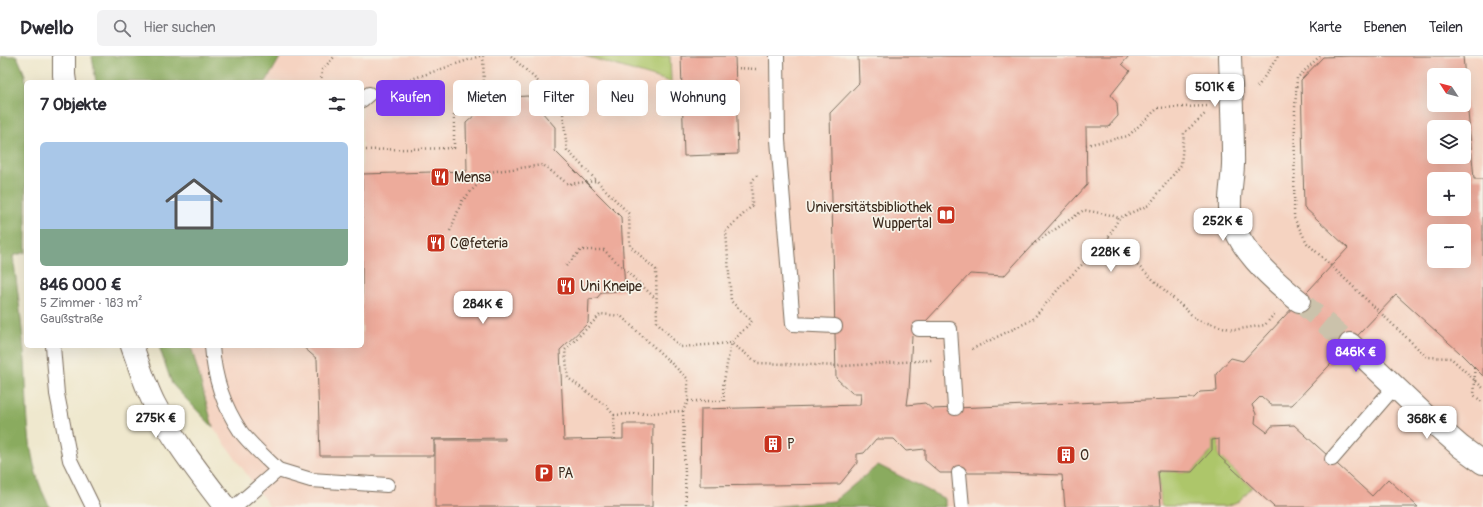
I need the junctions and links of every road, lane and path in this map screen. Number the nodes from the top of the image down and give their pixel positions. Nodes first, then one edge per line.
1 (334, 56) edge
2 (480, 56) edge
3 (483, 56) edge
4 (511, 56) edge
5 (777, 56) edge
6 (1230, 56) edge
7 (1320, 56) edge
8 (321, 80) edge
9 (365, 97) edge
10 (1214, 106) dead end
11 (1184, 133) dead end
12 (1086, 145) dead end
13 (364, 150) edge
14 (596, 181) junction
15 (752, 181) dead end
16 (1119, 218) junction
17 (450, 231) dead end
18 (1108, 238) junction
19 (1032, 245) dead end
20 (566, 266) dead end
21 (656, 298) junction
22 (1299, 301) tunnel mouth
23 (1265, 325) dead end
24 (835, 326) dead end
25 (919, 329) dead end
26 (731, 343) junction
27 (1350, 344) tunnel mouth
28 (53, 348) edge
29 (133, 348) edge
30 (212, 348) edge
31 (952, 359) junction
32 (1474, 368) dead end
33 (1475, 381) junction
34 (1395, 386) junction
35 (1483, 388) edge
36 (688, 401) junction
37 (1483, 403) edge
38 (955, 408) dead end
39 (683, 411) junction
40 (614, 415) junction
41 (615, 440) dead end
42 (1332, 459) dead end
43 (1483, 463) edge
44 (278, 470) junction
45 (959, 473) dead end
46 (387, 485) dead end
47 (93, 507) edge
48 (226, 507) edge
49 (235, 507) edge
50 (686, 507) edge
51 (962, 507) edge

1 - 8 path
2 - 9 path
3 - 13 path
4 - 14 path
5 - 24 lane
6 - 22 street
7 - 33 path
10 - 12 path
11 - 16 path
14 - 17 path
14 - 21 path
15 - 26 path
16 - 18 path
16 - 19 path
18 - 23 path
18 - 31 path
20 - 21 path
21 - 26 path
25 - 31 lane
26 - 31 path
26 - 36 path
27 - 34 street
28 - 47 lane
29 - 48 street
30 - 44 lane
31 - 38 lane
32 - 33 path
33 - 35 path
33 - 37 path
34 - 42 lane
34 - 43 street
36 - 39 path
36 - 40 path
39 - 40 path
39 - 50 path
40 - 41 path
44 - 46 lane
44 - 49 lane
45 - 51 lane

